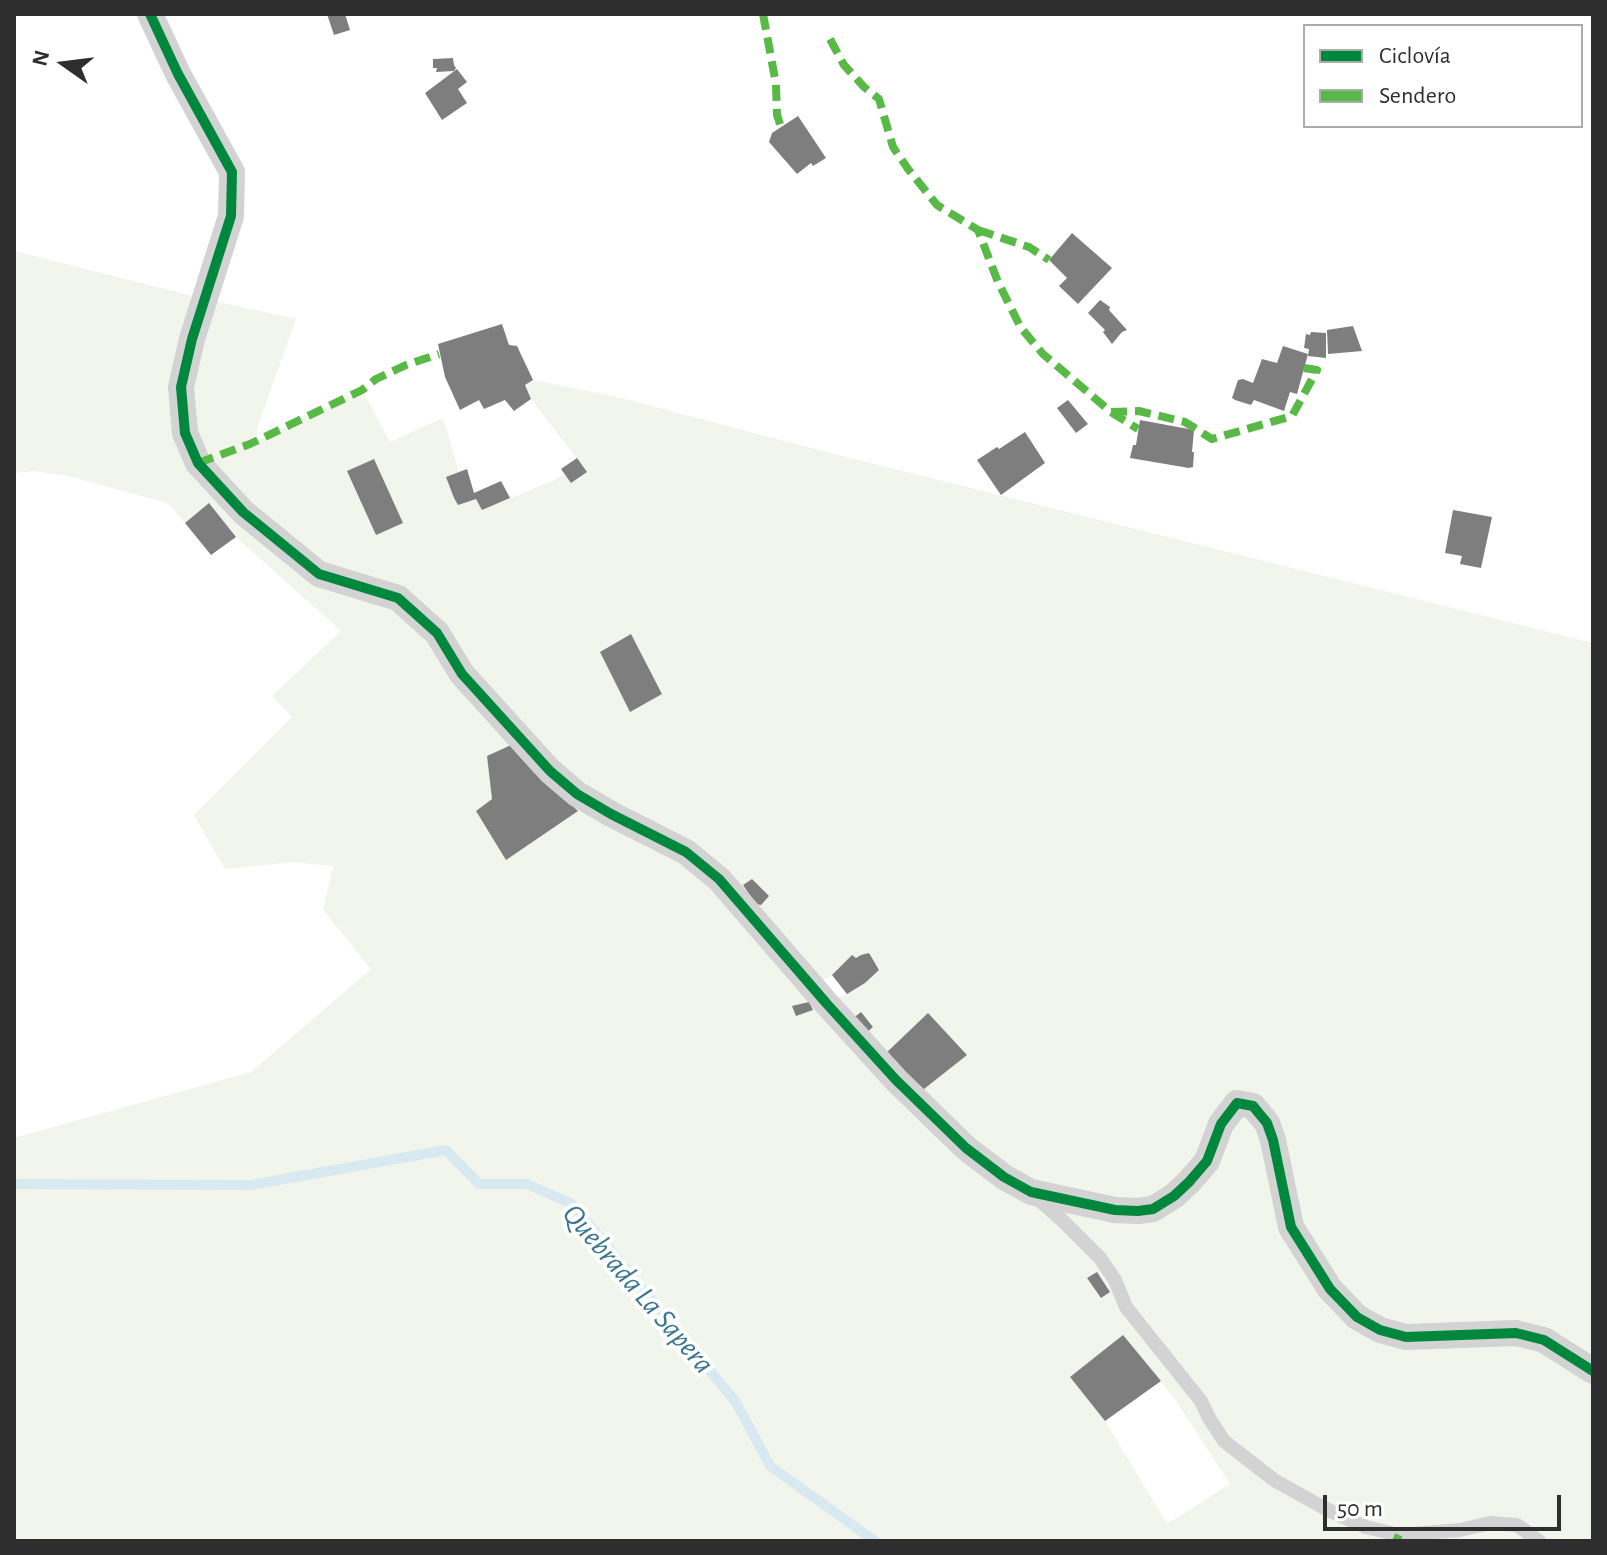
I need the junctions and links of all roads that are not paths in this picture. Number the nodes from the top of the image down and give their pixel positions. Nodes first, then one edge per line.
1 (150, 14) edge
2 (1031, 1192) junction
3 (1593, 1371) edge
4 (1539, 1541) edge

1 - 2 street
2 - 3 street
2 - 4 lane

